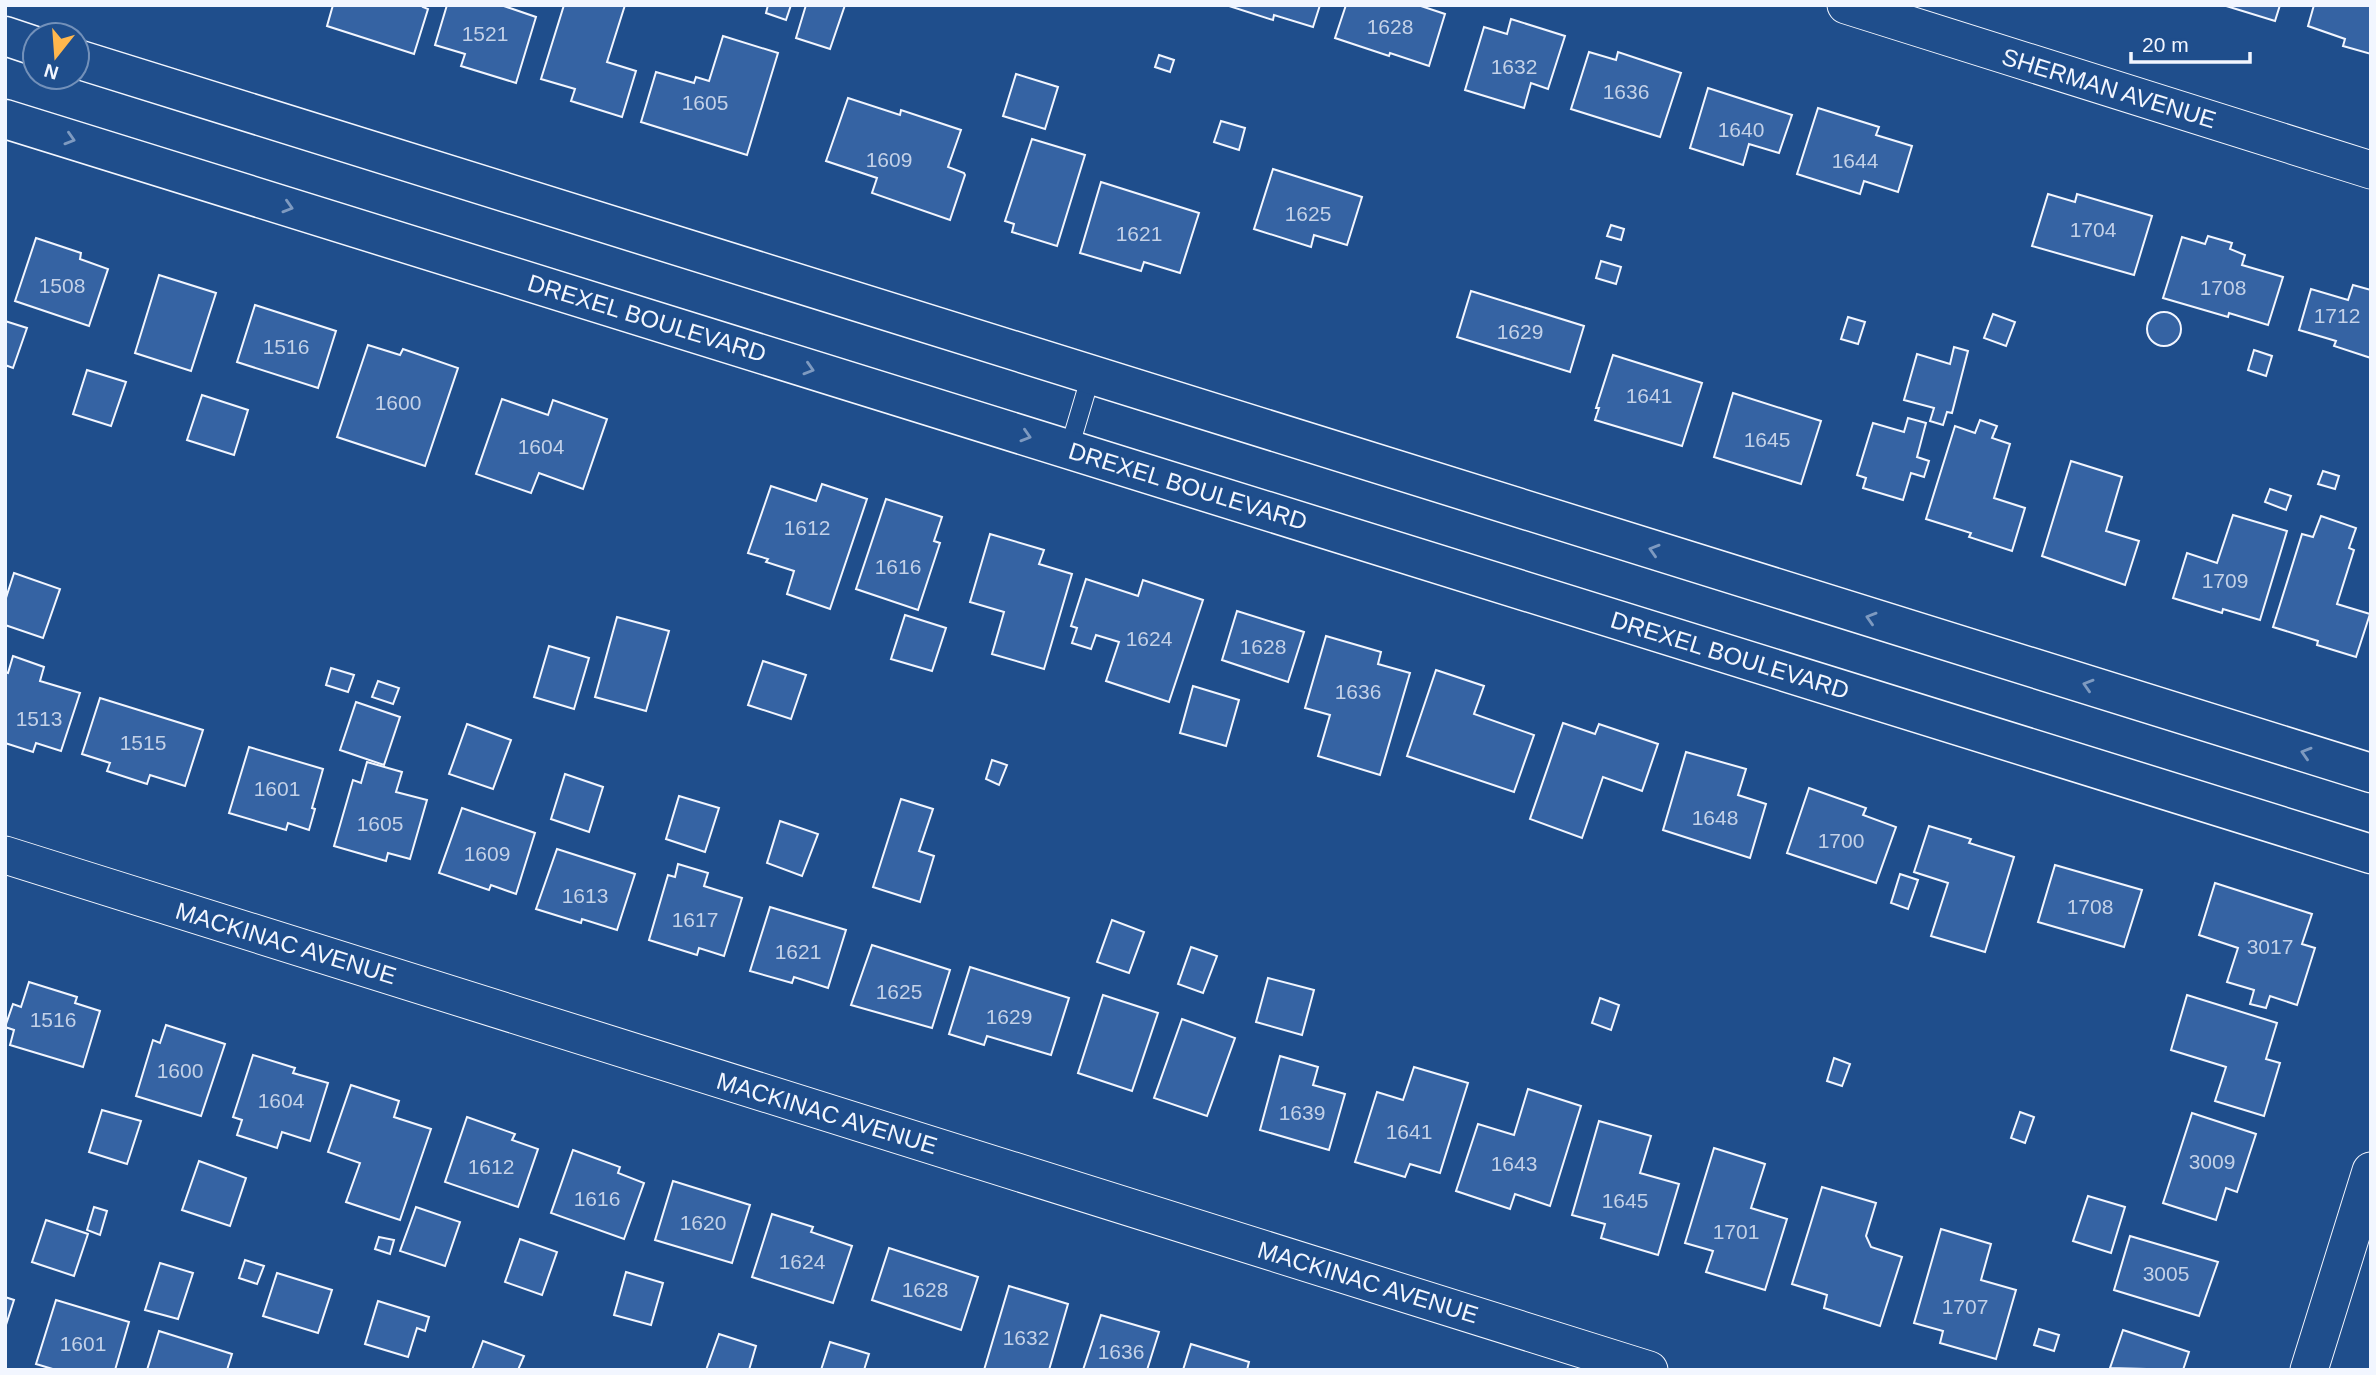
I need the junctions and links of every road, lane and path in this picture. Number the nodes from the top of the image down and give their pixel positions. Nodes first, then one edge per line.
1 (1846, 5) edge
2 (91, 63) edge
3 (5, 119) edge
4 (2371, 170) edge
5 (1091, 375) junction
6 (1069, 449) junction
7 (2371, 773) edge
8 (2371, 854) edge
9 (5, 855) edge
10 (2371, 1171) edge
11 (1612, 1364) edge
12 (1649, 1370) edge
13 (2309, 1370) edge

1 - 4 street, SHERMAN AVENUE
2 - 5 street
3 -> 6 street, DREXEL BOULEVARD
5 - 6 lane
7 -> 5 street
6 - 8 street, DREXEL BOULEVARD
9 - 11 street, MACKINAC AVENUE
10 - 13 street
11 - 12 street, MACKINAC AVENUE

